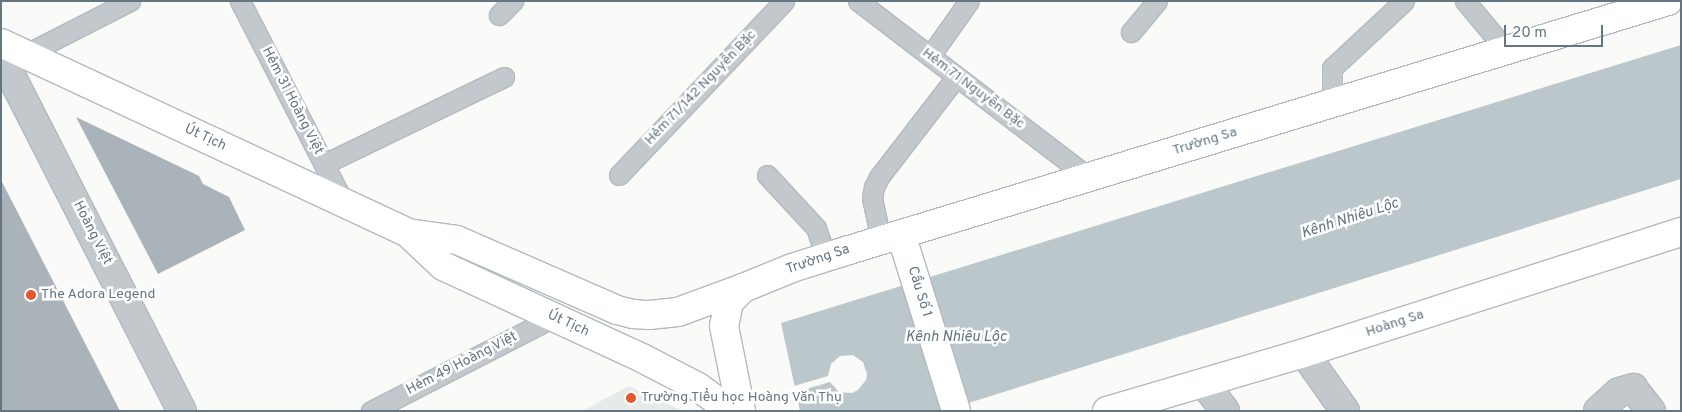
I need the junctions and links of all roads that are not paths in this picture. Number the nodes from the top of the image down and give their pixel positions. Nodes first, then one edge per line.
1 (130, 1) edge
2 (240, 1) edge
3 (513, 1) edge
4 (784, 1) edge
5 (858, 1) edge
6 (969, 1) edge
7 (1157, 1) edge
8 (1404, 1) edge
9 (1465, 1) edge
10 (1668, 1) edge
11 (1621, 8) edge
12 (499, 15) dead end
13 (1131, 32) dead end
14 (1, 43) edge
15 (1506, 50) junction
16 (14, 55) edge
17 (930, 56) junction
18 (504, 76) dead end
19 (956, 77) junction
20 (1332, 103) junction
21 (324, 164) junction
22 (767, 175) dead end
23 (619, 176) dead end
24 (1088, 177) junction
25 (343, 201) junction
26 (1681, 232) edge
27 (408, 233) junction
28 (891, 237) junction
29 (826, 257) junction
30 (744, 288) junction
31 (617, 310) joint
32 (554, 318) junction
33 (1304, 353) junction
34 (1204, 383) junction
35 (182, 411) edge
36 (371, 411) edge
37 (731, 411) edge
38 (742, 411) edge
39 (956, 411) edge
40 (1107, 411) edge
41 (1225, 411) edge
42 (1345, 411) edge
43 (1598, 411) edge
44 (1652, 411) edge

1 - 16 lane
2 - 21 lane, Hẻm 31 Hoàng Việt
3 - 12 lane
4 - 23 lane, Hẻm 71/142 Nguyễn Bặc
5 - 17 lane, Hẻm 71 Nguyễn Bặc
6 - 17 lane
7 - 13 lane
8 - 20 lane
9 - 15 lane
10 - 11 street, Trường Sa
11 - 15 street, Trường Sa
14 - 16 street, Út Tịch
15 - 20 street, Trường Sa
16 - 25 street, Út Tịch
16 - 35 street, Hoàng Việt
17 - 19 lane, Hẻm 71 Nguyễn Bặc
18 - 21 lane
19 - 24 lane, Hẻm 71 Nguyễn Bặc
19 - 28 lane
20 - 24 street, Trường Sa
21 - 25 lane, Hẻm 31 Hoàng Việt
22 - 29 lane
24 - 28 street, Trường Sa
25 - 27 street, Út Tịch
26 - 33 street, Hoàng Sa
27 - 31 street, Út Tịch
27 - 32 street, Út Tịch
28 - 29 street, Trường Sa
28 - 39 street, Cầu Số 1
29 - 30 street, Trường Sa
30 - 31 street, Trường Sa
30 - 38 street, Trường Sa
32 - 36 lane, Hẻm 49 Hoàng Việt
32 - 37 street, Út Tịch
33 - 34 street, Hoàng Sa
33 - 42 street
34 - 40 street, Hoàng Sa
34 - 41 street
43 - 44 street

